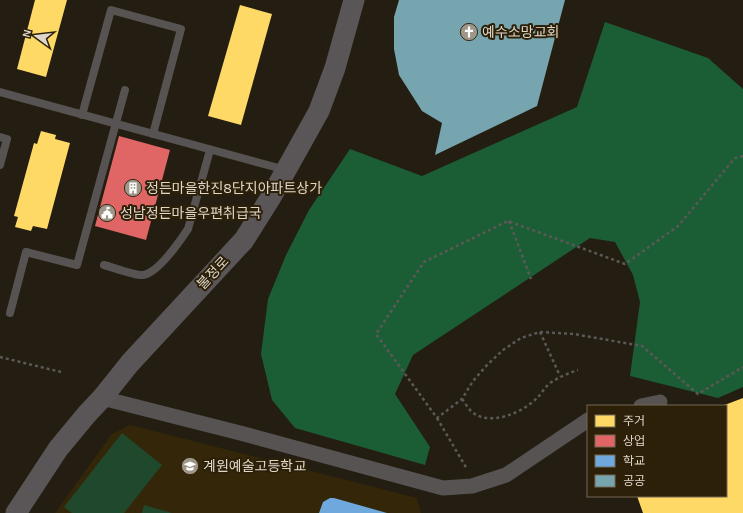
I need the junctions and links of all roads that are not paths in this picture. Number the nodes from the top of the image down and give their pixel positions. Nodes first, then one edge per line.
1 (354, 0) edge
2 (125, 90) dead end
3 (0, 92) edge
4 (82, 115) junction
5 (116, 124) junction
6 (153, 134) junction
7 (0, 137) edge
8 (210, 150) junction
9 (0, 166) edge
10 (286, 170) junction
11 (104, 265) dead end
12 (10, 313) dead end
13 (102, 398) junction
14 (660, 402) dead end
15 (646, 405) edge
16 (587, 421) edge
17 (16, 513) edge

1 - 10 main road, 불정로
2 - 5 lane
3 - 4 lane
4 - 5 lane
4 - 6 lane
5 - 6 lane
5 - 12 lane
6 - 8 lane
7 - 9 lane
8 - 10 lane
8 - 11 lane
10 - 13 main road, 불정로
13 - 16 street
13 - 17 main road, 불정로
14 - 15 street

